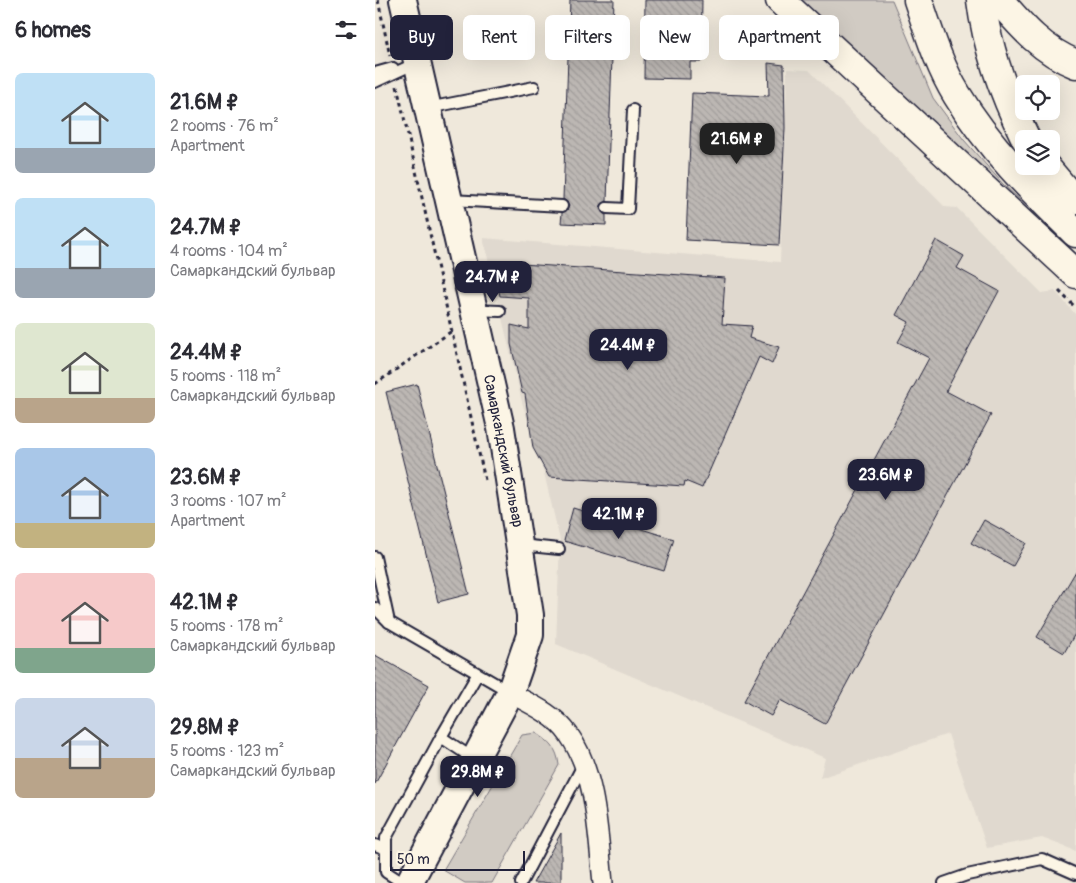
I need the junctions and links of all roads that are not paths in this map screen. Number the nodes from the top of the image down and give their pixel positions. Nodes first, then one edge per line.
1 (403, 0) edge
2 (780, 0) edge
3 (918, 0) edge
4 (981, 0) edge
5 (999, 0) edge
6 (1076, 64) edge
7 (402, 68) junction
8 (375, 73) edge
9 (375, 82) edge
10 (534, 87) dead end
11 (429, 108) junction
12 (633, 110) dead end
13 (1023, 130) edge
14 (1052, 175) edge
15 (1076, 199) edge
16 (449, 200) junction
17 (562, 206) dead end
18 (607, 208) dead end
19 (1076, 233) edge
20 (1076, 274) edge
21 (473, 310) junction
22 (500, 310) dead end
23 (520, 545) junction
24 (559, 549) dead end
25 (375, 557) edge
26 (375, 608) edge
27 (389, 622) junction
28 (477, 675) junction
29 (510, 693) junction
30 (441, 736) junction
31 (475, 759) junction
32 (584, 764) junction
33 (375, 845) edge
34 (386, 849) junction
35 (1076, 874) edge
36 (403, 883) edge
37 (409, 883) edge
38 (521, 883) edge
39 (603, 883) edge
40 (944, 883) edge

1 - 7 street, Самаркандский бульвар
2 - 20 main road
3 - 19 main road
4 - 13 main road
5 - 6 main road
7 - 8 lane
7 - 9 lane
7 - 11 street, Самаркандский бульвар
10 - 11 lane
11 - 16 street, Самаркандский бульвар
12 - 18 lane
14 - 15 main road
16 - 17 lane
16 - 21 street, Самаркандский бульвар
21 - 22 lane
21 - 23 street, Самаркандский бульвар
23 - 24 lane
23 - 29 street, Самаркандский бульвар
25 - 27 lane
26 - 27 lane
27 - 28 lane
28 - 29 lane
28 - 30 lane
29 - 31 street, Самаркандский бульвар
29 - 32 street
30 - 31 lane
30 - 34 lane
31 - 37 street, Самаркандский бульвар
32 - 38 lane
32 - 39 street
33 - 34 lane
34 - 36 lane
35 - 40 lane

